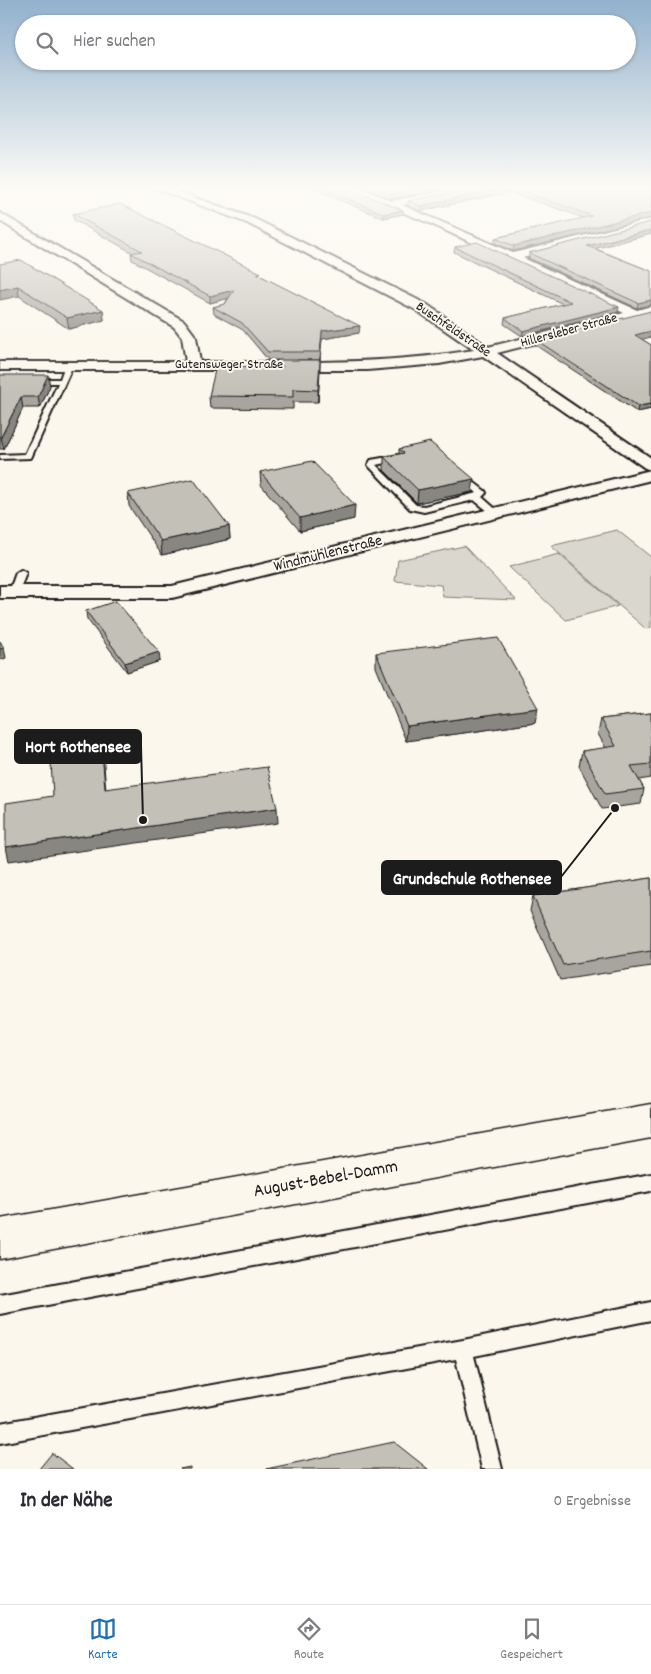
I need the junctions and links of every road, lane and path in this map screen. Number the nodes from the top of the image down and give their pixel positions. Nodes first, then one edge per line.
1 (66, 256) edge
2 (319, 256) edge
3 (508, 256) edge
4 (517, 256) edge
5 (511, 257) junction
6 (651, 310) edge
7 (636, 314) junction
8 (487, 353) junction
9 (69, 365) junction
10 (193, 365) junction
11 (0, 366) edge
12 (28, 381) edge
13 (63, 381) junction
14 (410, 454) edge
15 (0, 457) edge
16 (651, 465) edge
17 (454, 469) edge
18 (651, 475) edge
19 (476, 497) junction
20 (496, 513) junction
21 (21, 573) dead end
22 (7, 592) edge
23 (651, 1121) edge
24 (0, 1238) edge
25 (651, 1311) edge
26 (463, 1349) junction
27 (0, 1433) edge
28 (492, 1469) edge

1 - 10 street
2 - 8 street, Buschfeldstraße
3 - 5 street
4 - 5 street
5 - 7 street
6 - 7 street, Hillersleber Straße
7 - 8 street, Hillersleber Straße
8 - 10 street, Gutensweger Straße
8 - 16 street, Buschfeldstraße
9 - 10 street, Gutensweger Straße
9 - 11 street, Gutensweger Straße
9 - 13 lane
12 - 13 lane
13 - 15 lane
14 - 19 lane
17 - 19 lane
18 - 20 street, Windmühlenstraße
19 - 20 lane
20 - 22 street, Windmühlenstraße
21 - 22 lane
23 - 24 main road, August-Bebel-Damm
25 - 26 lane
26 - 27 lane
26 - 28 lane

